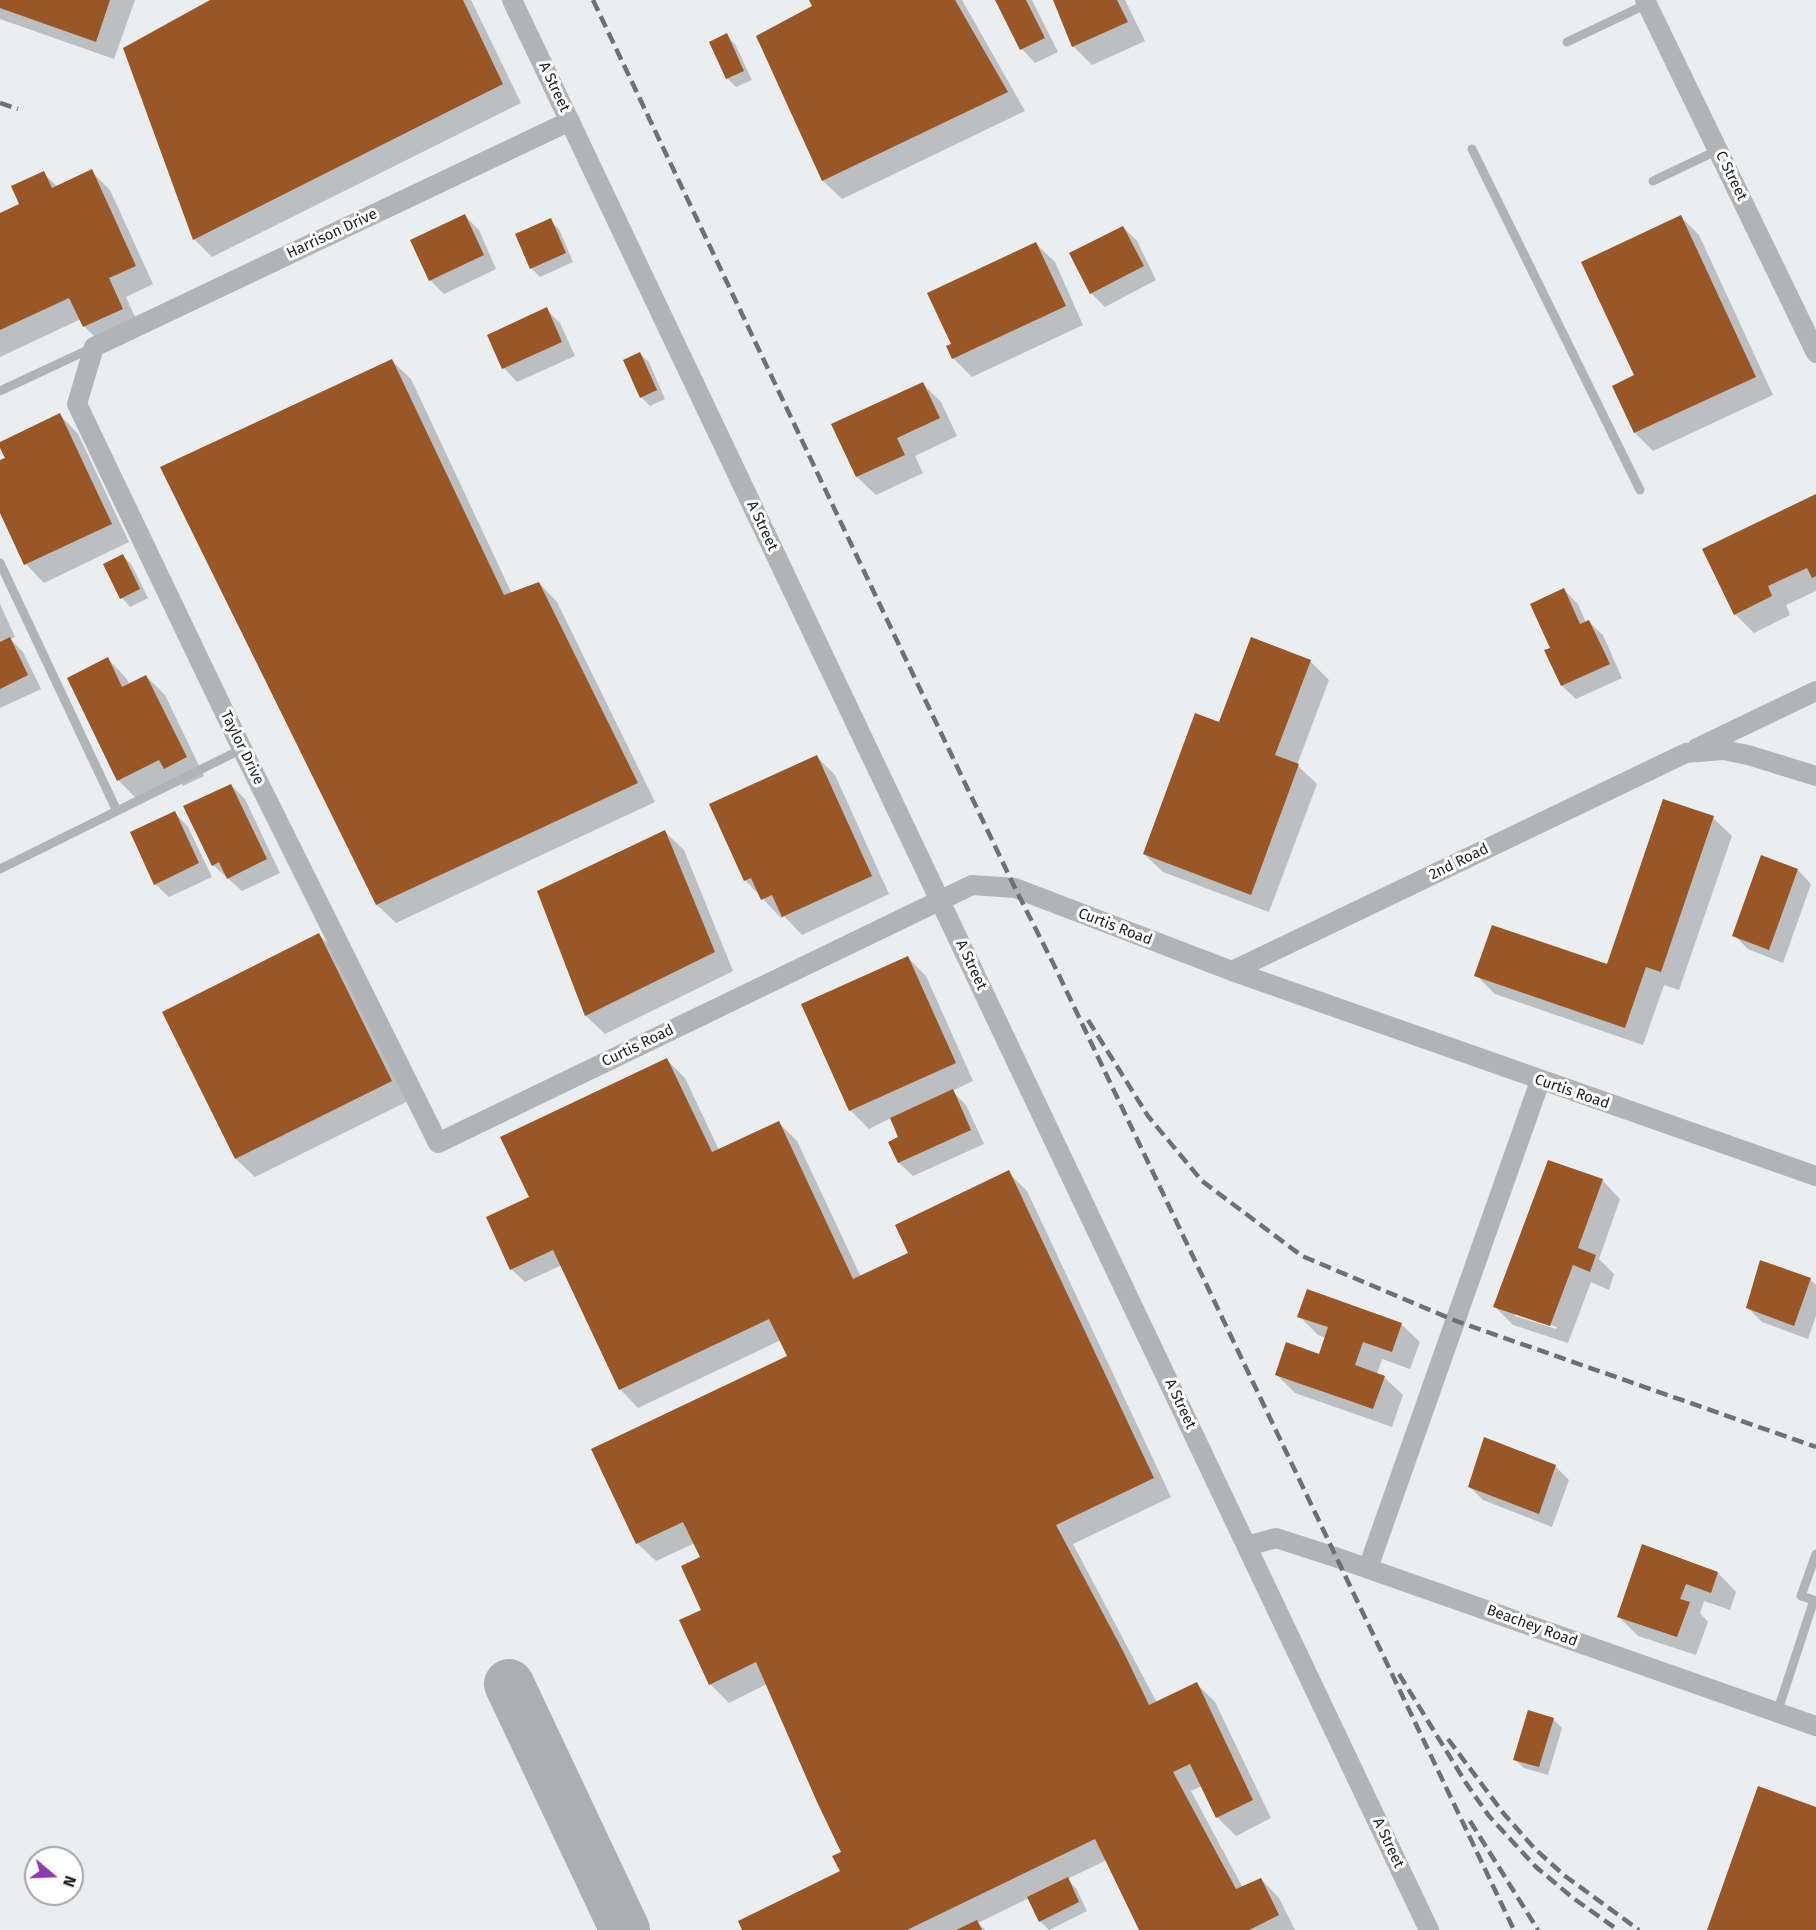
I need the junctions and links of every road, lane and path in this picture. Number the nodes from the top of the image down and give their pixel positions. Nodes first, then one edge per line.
1 (512, 0) edge
2 (1646, 2) edge
3 (1567, 42) dead end
4 (570, 121) junction
5 (1472, 149) dead end
6 (1718, 150) junction
7 (1653, 181) dead end
8 (94, 347) junction
9 (1816, 353) edge
10 (0, 391) edge
11 (1640, 490) dead end
12 (0, 563) edge
13 (1816, 691) edge
14 (242, 749) junction
15 (1686, 753) junction
16 (1816, 776) edge
17 (117, 811) junction
18 (0, 869) edge
19 (940, 900) junction
20 (1232, 972) junction
21 (1540, 1081) junction
22 (438, 1143) joint
23 (1816, 1176) edge
24 (1247, 1546) junction
25 (1816, 1554) edge
26 (1368, 1568) junction
27 (1777, 1713) junction
28 (1816, 1726) edge
29 (1430, 1930) edge

1 - 4 street, A Street
2 - 3 lane
2 - 6 street, C Street
4 - 8 street, Harrison Drive
4 - 19 street, A Street
5 - 11 lane
6 - 7 lane
6 - 9 street, C Street
8 - 10 lane
8 - 14 street, Taylor Drive
12 - 17 lane
13 - 15 street, 2nd Road
14 - 17 lane
14 - 22 street, Taylor Drive
15 - 16 street, 2nd Road
15 - 20 street, 2nd Road
17 - 18 lane
19 - 20 street, Curtis Road
19 - 22 street, Curtis Road
19 - 24 street, A Street
20 - 21 street, Curtis Road
21 - 23 street, Curtis Road
21 - 26 street
24 - 26 street, Beachey Road
24 - 29 street, A Street
25 - 27 lane
26 - 27 street, Beachey Road
27 - 28 street, Beachey Road

